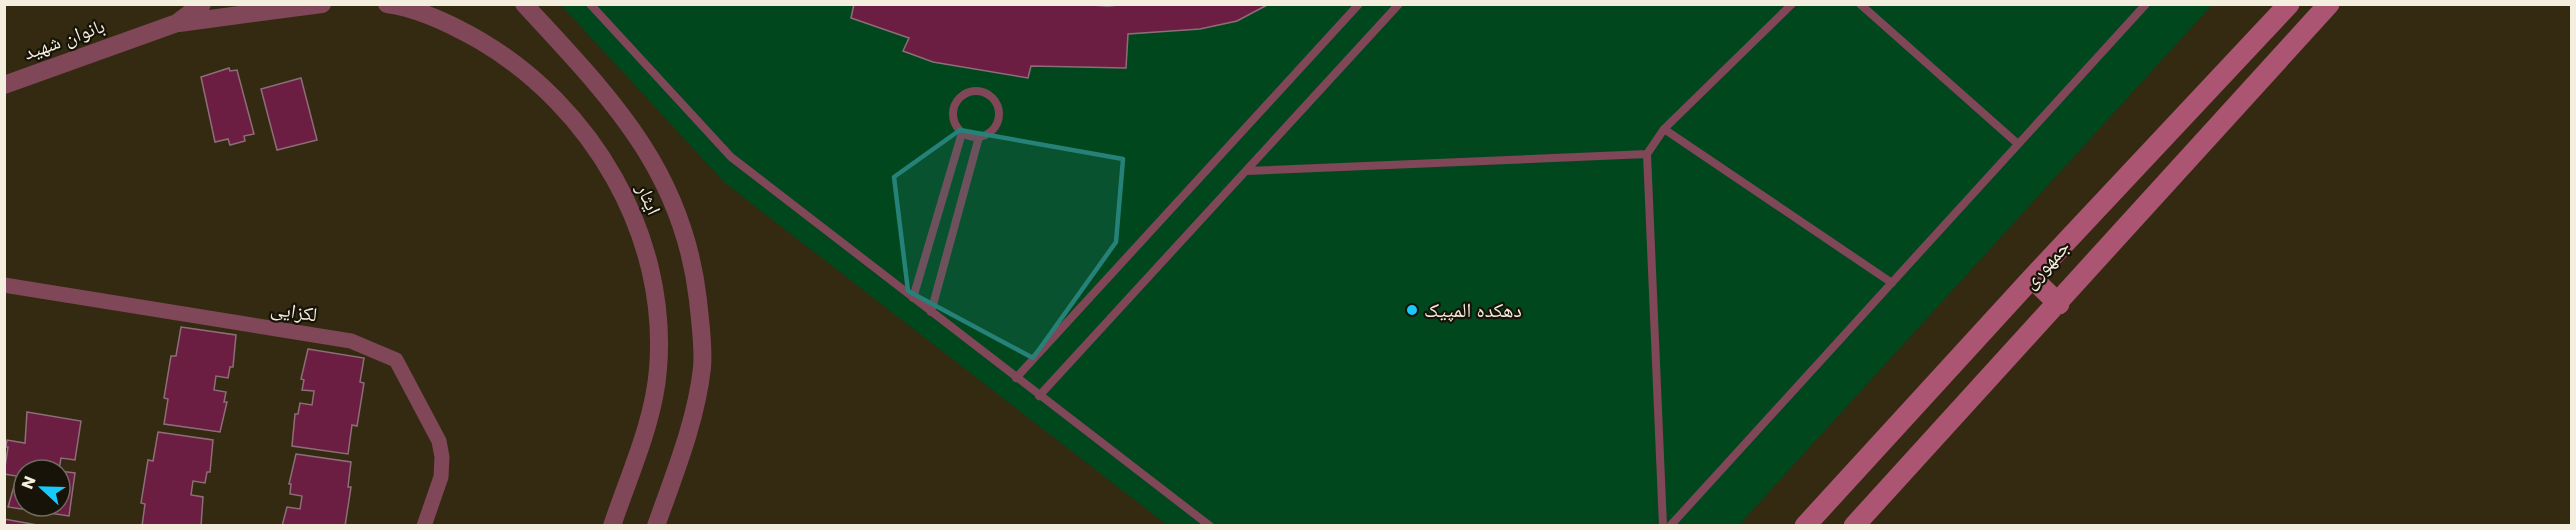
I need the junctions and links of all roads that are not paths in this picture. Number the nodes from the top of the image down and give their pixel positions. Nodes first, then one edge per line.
1 (202, 4) edge
2 (322, 4) edge
3 (387, 4) edge
4 (524, 4) edge
5 (590, 4) edge
6 (1359, 4) edge
7 (1399, 4) edge
8 (1792, 4) edge
9 (1860, 4) edge
10 (2146, 4) edge
11 (2289, 4) edge
12 (2329, 4) edge
13 (177, 23) junction
14 (4, 85) edge
15 (1664, 129) junction
16 (962, 133) junction
17 (979, 137) junction
18 (2018, 144) junction
19 (1647, 154) junction
20 (1246, 171) junction
21 (2032, 278) junction
22 (1892, 283) junction
23 (4, 285) edge
24 (913, 298) junction
25 (2059, 304) junction
26 (931, 312) junction
27 (1016, 378) junction
28 (1039, 396) junction
29 (424, 525) edge
30 (612, 525) edge
31 (656, 525) edge
32 (1210, 525) edge
33 (1663, 525) edge
34 (1670, 525) edge
35 (1805, 525) edge
36 (1854, 525) edge

1 - 13 street, بانوان شهید
2 - 13 street
3 - 30 street, ایثار
4 - 31 street, ایثار
5 - 24 lane
6 - 27 lane
7 - 20 lane
8 - 15 lane
9 - 18 lane
10 - 18 lane
11 - 21 main road, جمهوری
12 - 25 main road, جمهوری
13 - 14 street, بانوان شهید
15 - 19 lane
15 - 22 lane
16 - 17 lane
16 - 17 lane
16 - 24 lane
17 - 26 lane
18 - 22 lane
19 - 20 lane
19 - 33 lane
20 - 28 lane
21 - 25 main road
21 - 35 main road, جمهوری
22 - 34 lane
23 - 29 street, لکزایی
24 - 26 lane
25 - 36 main road, جمهوری
26 - 27 lane
27 - 28 lane
28 - 32 lane

